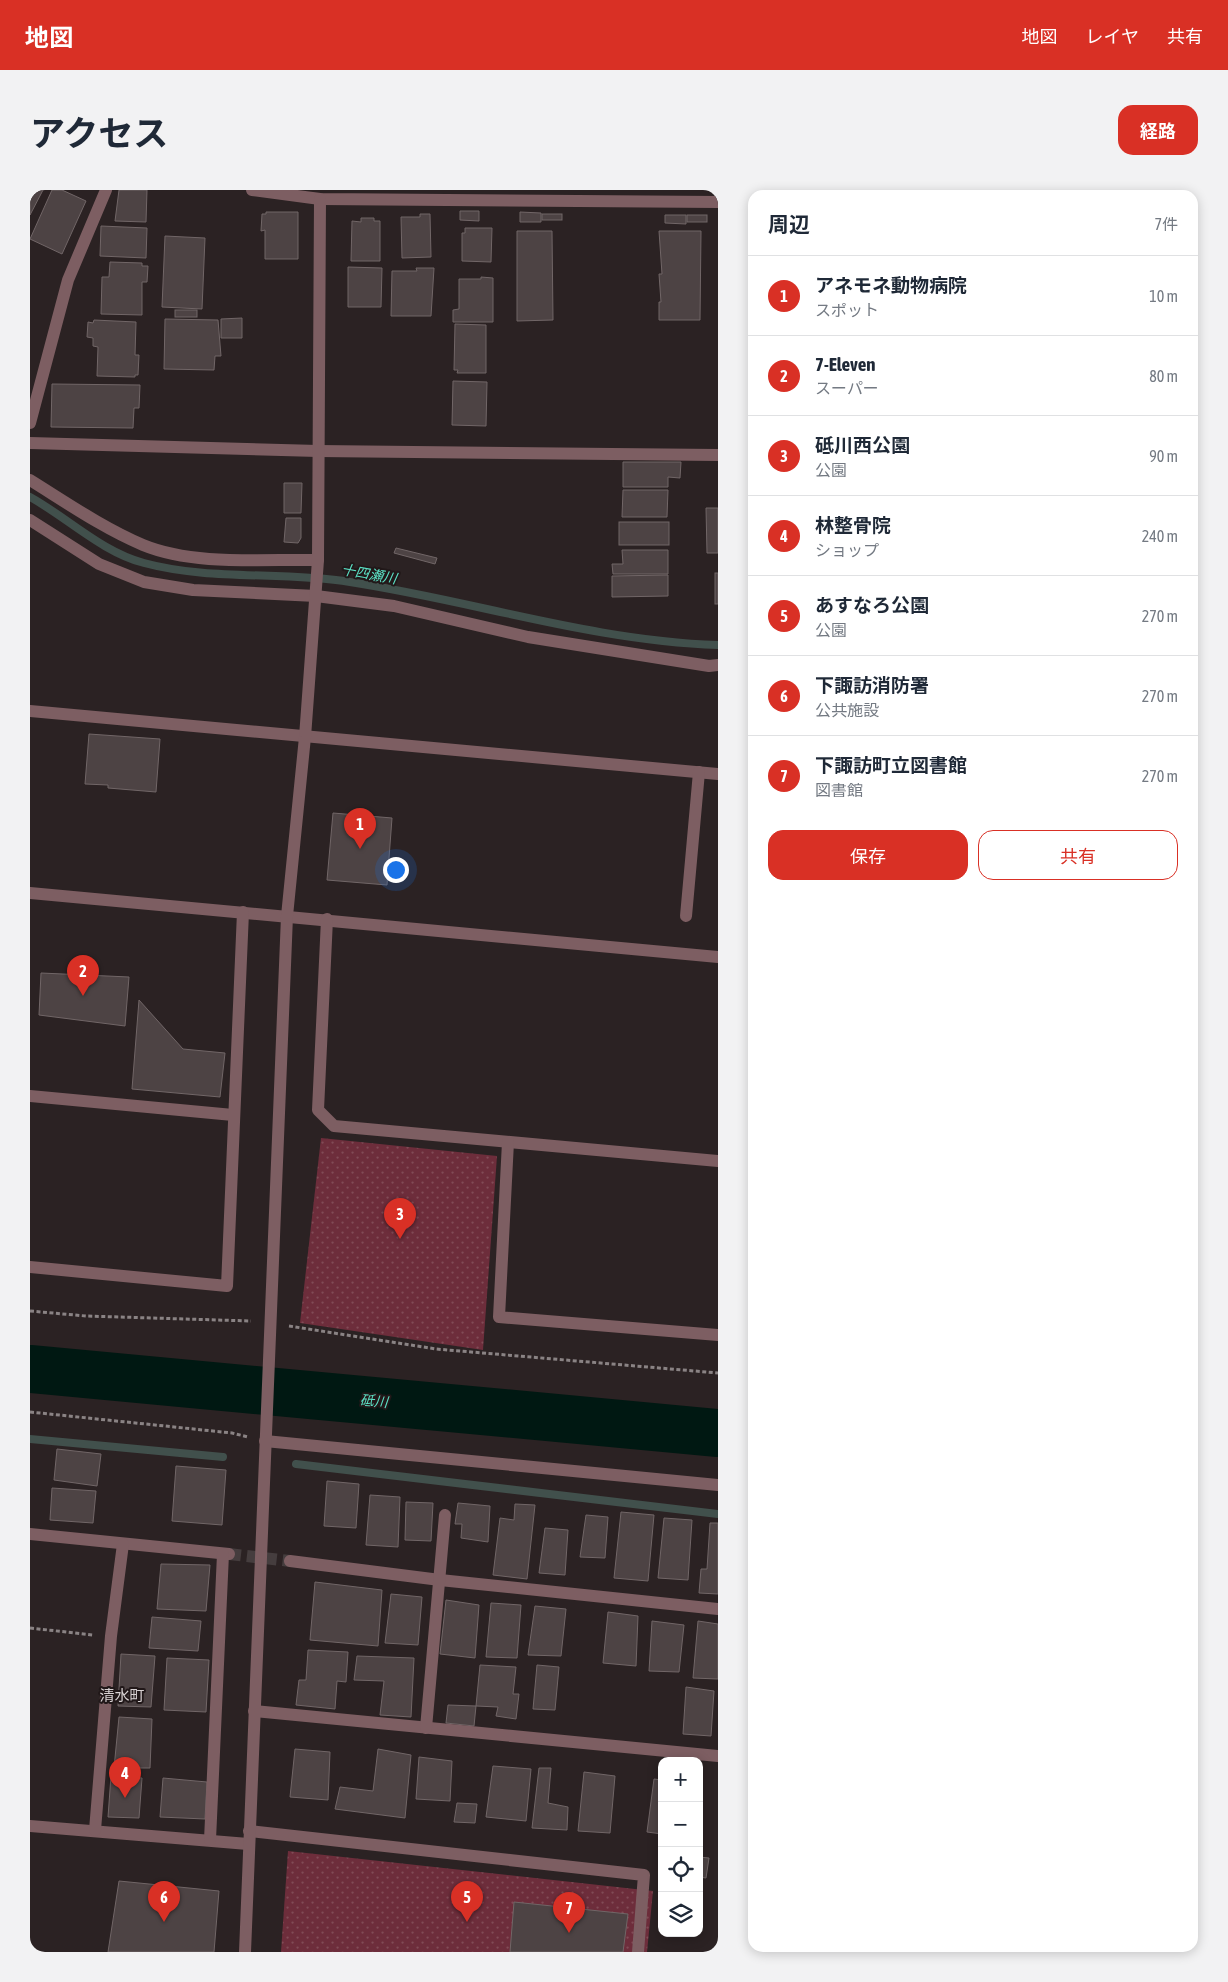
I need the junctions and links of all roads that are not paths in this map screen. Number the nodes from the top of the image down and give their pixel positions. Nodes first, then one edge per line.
1 (106, 190) edge
2 (252, 190) edge
3 (342, 195) edge
4 (562, 195) edge
5 (320, 200) junction
6 (718, 202) edge
7 (30, 423) edge
8 (30, 443) edge
9 (318, 451) junction
10 (718, 456) edge
11 (30, 480) edge
12 (30, 520) edge
13 (318, 560) junction
14 (316, 596) junction
15 (718, 665) edge
16 (30, 710) edge
17 (305, 737) junction
18 (699, 772) junction
19 (718, 774) edge
20 (30, 893) edge
21 (242, 912) junction
22 (287, 916) junction
23 (686, 916) dead end
24 (327, 920) junction
25 (718, 957) edge
26 (30, 1096) edge
27 (233, 1114) junction
28 (508, 1142) junction
29 (718, 1161) edge
30 (30, 1267) edge
31 (718, 1335) edge
32 (265, 1435) junction
33 (718, 1485) edge
34 (445, 1515) dead end
35 (30, 1534) edge
36 (123, 1544) junction
37 (290, 1561) tunnel mouth
38 (440, 1580) junction
39 (718, 1609) edge
40 (254, 1711) junction
41 (426, 1728) junction
42 (718, 1756) edge
43 (30, 1826) edge
44 (95, 1830) junction
45 (248, 1838) junction
46 (210, 1840) junction
47 (245, 1952) edge
48 (638, 1952) edge

1 - 7 street
2 - 5 street
3 - 4 street
3 - 5 street
4 - 6 street
5 - 9 street
8 - 9 street
9 - 10 street
9 - 13 street
11 - 13 street
12 - 14 street
13 - 14 street
14 - 15 street
14 - 17 street
16 - 17 street
17 - 18 street
17 - 22 street
18 - 19 street
18 - 23 street
20 - 21 street
21 - 22 street
21 - 27 street
22 - 24 street
22 - 32 street
24 - 25 street
24 - 28 street
26 - 27 street
27 - 30 street
28 - 29 street
28 - 31 street
32 - 33 street
32 - 40 street
34 - 38 street
35 - 36 street
36 - 44 street
36 - 46 street
37 - 38 street
38 - 39 street
38 - 41 street
40 - 41 street
40 - 45 street
41 - 42 street
43 - 44 street
44 - 46 street
45 - 46 street
45 - 47 street
45 - 48 street

